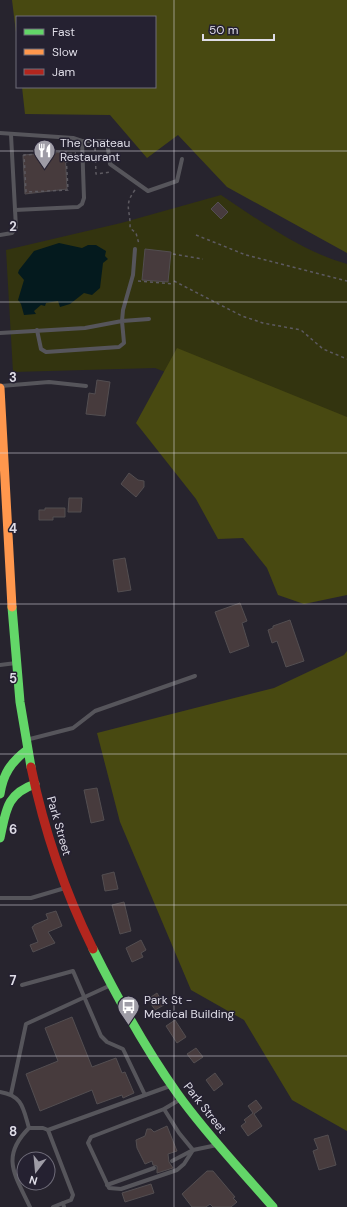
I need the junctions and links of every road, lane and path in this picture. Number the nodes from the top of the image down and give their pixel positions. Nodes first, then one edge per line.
1 (0, 133) edge
2 (11, 135) junction
3 (82, 141) junction
4 (82, 146) junction
5 (66, 154) junction
6 (182, 159) dead end
7 (116, 173) dead end
8 (136, 188) dead end
9 (15, 210) junction
10 (0, 235) edge
11 (196, 235) dead end
12 (139, 245) dead end
13 (135, 249) dead end
14 (173, 254) dead end
15 (203, 259) dead end
16 (137, 281) dead end
17 (174, 281) dead end
18 (347, 281) edge
19 (174, 284) dead end
20 (149, 319) dead end
21 (122, 321) junction
22 (37, 330) junction
23 (0, 333) edge
24 (347, 359) edge
25 (86, 386) dead end
26 (0, 387) edge
27 (16, 663) junction
28 (0, 665) edge
29 (195, 676) dead end
30 (26, 740) junction
31 (28, 750) junction
32 (34, 784) junction
33 (0, 794) edge
34 (0, 839) edge
35 (67, 888) junction
36 (0, 898) edge
37 (22, 985) dead end
38 (111, 985) junction
39 (85, 997) junction
40 (172, 1085) junction
41 (0, 1092) edge
42 (11, 1094) junction
43 (145, 1095) junction
44 (181, 1099) junction
45 (164, 1109) junction
46 (29, 1128) junction
47 (48, 1130) junction
48 (218, 1145) junction
49 (193, 1150) junction
50 (172, 1161) dead end
51 (154, 1168) dead end
52 (107, 1185) junction
53 (64, 1205) edge
54 (30, 1207) edge
55 (53, 1207) edge
56 (273, 1207) edge

1 - 2 lane
2 - 3 lane
2 - 9 lane
3 - 4 lane
3 - 6 lane
4 - 5 path
4 - 7 path
4 - 9 lane
5 - 5 path
8 - 12 path
9 - 10 lane
11 - 18 path
13 - 21 lane
14 - 15 path
16 - 19 path
17 - 24 path
20 - 21 lane
21 - 22 lane
21 - 22 lane
22 - 23 lane
25 - 26 lane
26 - 27 main road, Park Street
27 - 28 lane
27 - 30 main road, Park Street
29 - 30 lane
30 - 31 main road, Park Street
31 - 32 main road, Park Street
31 - 33 main road
32 - 34 main road
32 - 35 main road, Park Street
35 - 36 lane
35 - 38 main road, Park Street
37 - 39 lane
38 - 39 lane
38 - 40 main road, Park Street
39 - 42 lane
39 - 43 lane
40 - 43 lane
40 - 44 main road, Park Street
41 - 42 lane
42 - 46 lane
43 - 47 lane
44 - 45 lane
44 - 48 main road, Park Street
45 - 49 lane
45 - 52 lane
46 - 47 lane
46 - 54 lane
47 - 53 lane
48 - 49 lane
48 - 56 main road, Park Street
49 - 50 lane
49 - 52 lane
51 - 52 lane
53 - 55 lane

